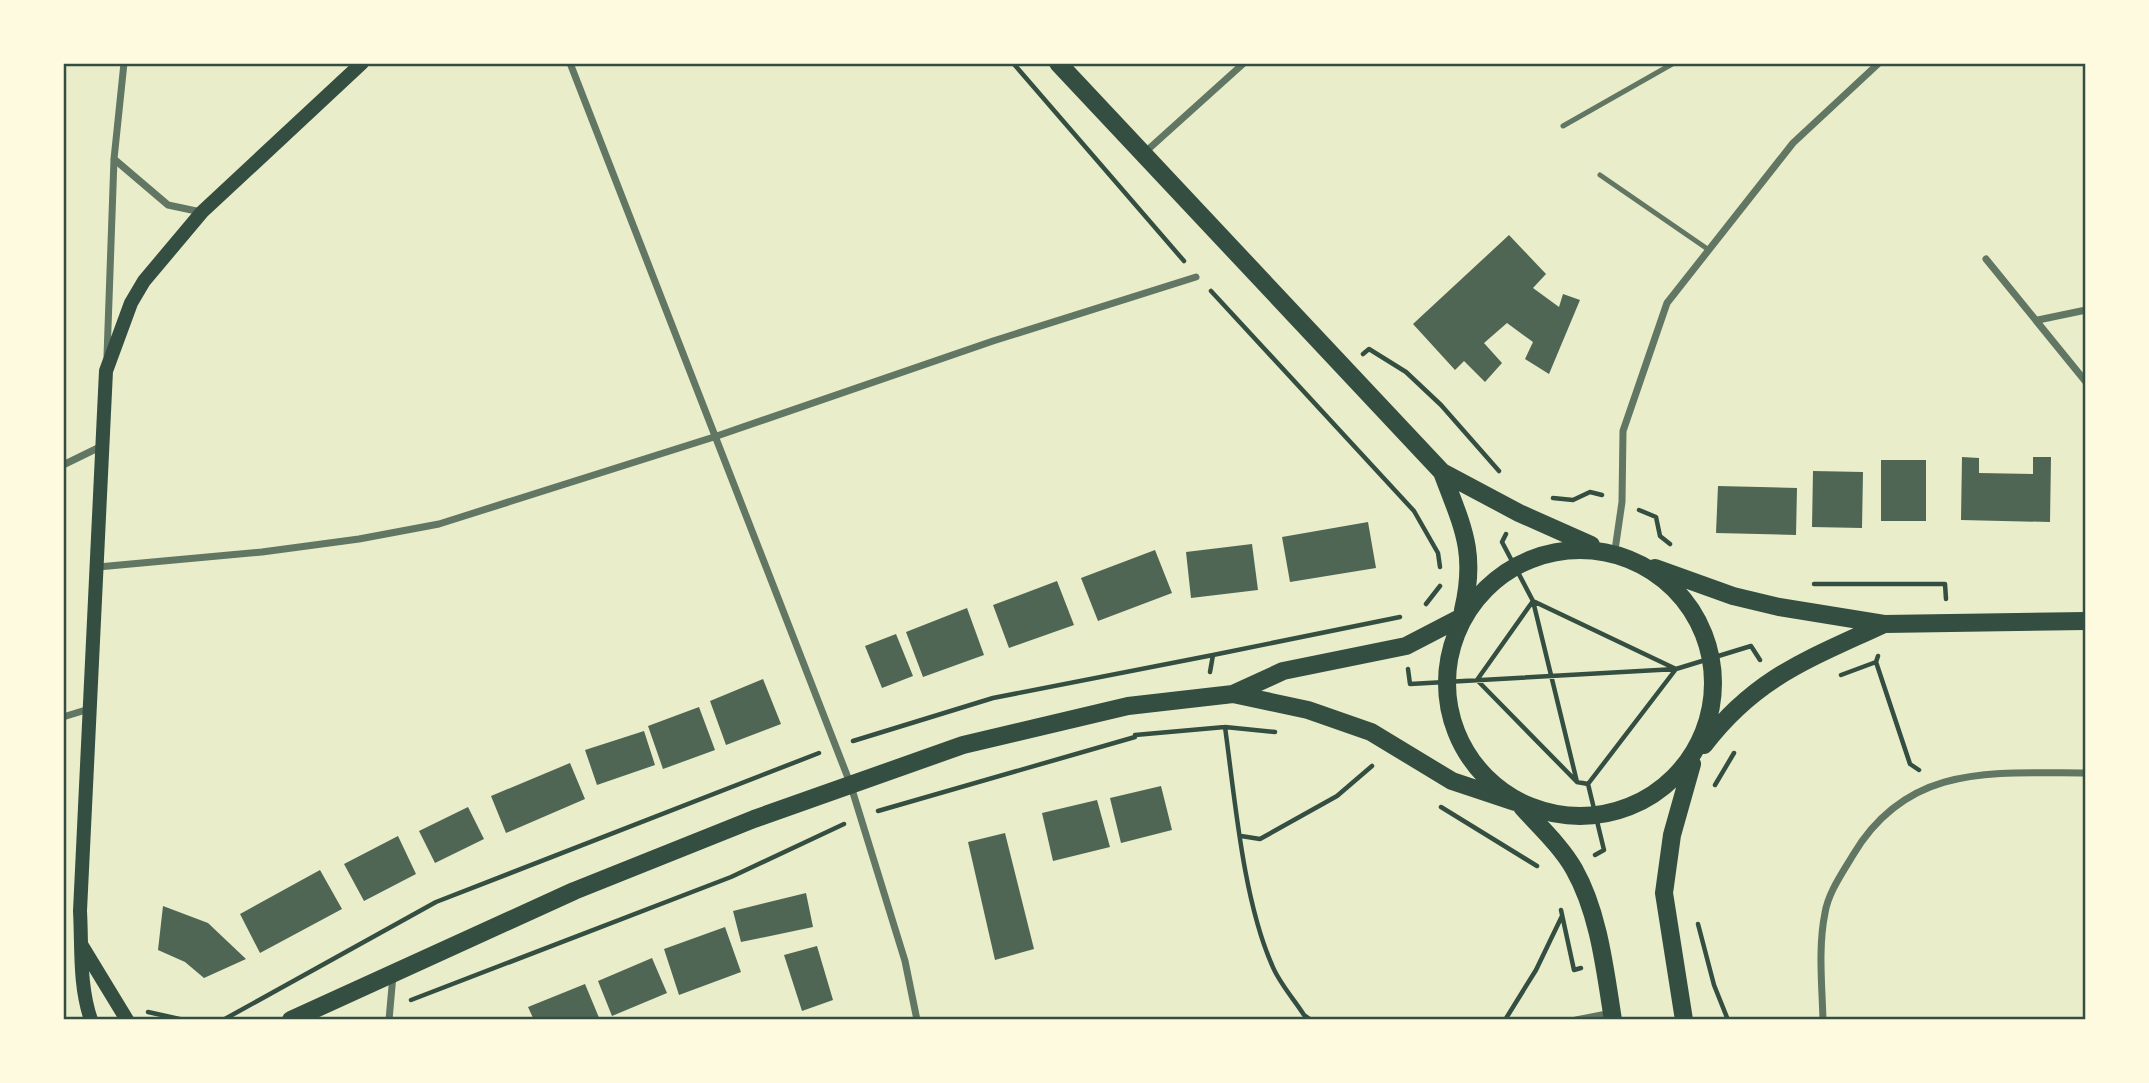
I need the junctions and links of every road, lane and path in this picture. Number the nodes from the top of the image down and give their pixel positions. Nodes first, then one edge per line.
1 (124, 63) edge
2 (362, 63) edge
3 (570, 63) edge
4 (1013, 63) edge
5 (1058, 63) edge
6 (1244, 63) edge
7 (1674, 63) edge
8 (1879, 63) edge
9 (1563, 126) dead end
10 (1143, 154) junction
11 (114, 159) junction
12 (1600, 176) dead end
13 (202, 212) junction
14 (1709, 250) junction
15 (1986, 259) dead end
16 (1196, 277) junction
17 (2086, 310) edge
18 (2038, 320) junction
19 (1343, 369) junction
20 (106, 371) junction
21 (2086, 382) edge
22 (714, 437) junction
23 (104, 444) junction
24 (63, 465) edge
25 (1441, 472) junction
26 (1506, 475) dead end
27 (1590, 492) dead end
28 (1544, 495) dead end
29 (1656, 517) dead end
30 (1594, 546) junction
31 (1676, 549) dead end
32 (1615, 550) junction
33 (1645, 564) junction
34 (98, 567) junction
35 (1811, 584) dead end
36 (1526, 586) dead end
37 (1533, 601) junction
38 (1424, 606) dead end
39 (1461, 616) junction
40 (2086, 621) edge
41 (1947, 623) junction
42 (1884, 624) junction
43 (1711, 658) junction
44 (1877, 662) dead end
45 (1676, 669) junction
46 (1553, 675) junction
47 (1772, 678) junction
48 (1477, 680) junction
49 (1233, 694) junction
50 (1128, 706) junction
51 (89, 709) junction
52 (63, 717) edge
53 (1225, 727) junction
54 (1287, 733) dead end
55 (1135, 737) junction
56 (1736, 750) dead end
57 (1695, 757) junction
58 (1363, 760) dead end
59 (1372, 766) junction
60 (1381, 771) dead end
61 (2086, 773) edge
62 (1577, 782) junction
63 (1939, 782) junction
64 (850, 783) junction
65 (1588, 784) junction
66 (1590, 792) dead end
67 (1711, 793) dead end
68 (1432, 801) dead end
69 (1518, 804) junction
70 (860, 817) junction
71 (1241, 836) junction
72 (1542, 872) dead end
73 (1560, 905) dead end
74 (1695, 914) dead end
75 (1562, 915) junction
76 (82, 946) junction
77 (1602, 964) junction
78 (393, 971) junction
79 (390, 1008) junction
80 (1612, 1016) edge
81 (91, 1020) edge
82 (127, 1020) edge
83 (290, 1020) edge
84 (389, 1020) edge
85 (917, 1020) edge
86 (1311, 1020) edge
87 (1505, 1020) edge
88 (1576, 1020) edge
89 (1684, 1020) edge
90 (1728, 1020) edge
91 (1823, 1020) edge

1 - 11 street
2 - 13 main road
3 - 22 street
4 - 16 path
5 - 10 main road
6 - 10 street
7 - 9 lane
8 - 14 street
10 - 19 main road
11 - 13 street
11 - 20 street
12 - 14 lane
13 - 20 main road
14 - 32 street
15 - 18 street
16 - 22 street
16 - 38 path
17 - 18 street
18 - 21 street
19 - 25 main road
19 - 26 path
20 - 23 main road
22 - 34 street
22 - 64 street
23 - 24 street
23 - 34 main road
25 - 30 main road
25 - 39 main road
27 - 28 path
29 - 31 path
30 - 32 main road
30 - 39 main road
32 - 33 main road
33 - 42 main road
33 - 43 main road
34 - 51 main road
35 - 41 path
36 - 37 path
37 - 45 path
37 - 46 path
37 - 48 path
39 - 49 main road
39 - 69 main road
40 - 41 main road
41 - 42 main road
42 - 47 main road
43 - 45 path
43 - 47 path
43 - 57 main road
44 - 63 path
45 - 46 path
45 - 65 path
46 - 48 path
46 - 62 path
47 - 57 main road
48 - 62 path
49 - 50 main road
49 - 69 main road
50 - 55 path
50 - 64 main road
51 - 52 street
51 - 76 main road
53 - 54 path
53 - 55 path
53 - 71 path
55 - 70 path
56 - 67 path
57 - 69 main road
57 - 89 main road
58 - 59 path
59 - 60 path
59 - 71 path
61 - 63 street
62 - 65 path
63 - 91 street
64 - 70 street
64 - 78 main road
65 - 66 path
68 - 72 path
69 - 77 main road
70 - 79 path
70 - 85 street
71 - 86 path
73 - 75 path
74 - 90 path
75 - 77 path
75 - 87 path
76 - 81 main road
76 - 82 main road
77 - 80 main road
78 - 79 street
78 - 83 main road
79 - 84 street
80 - 88 street

